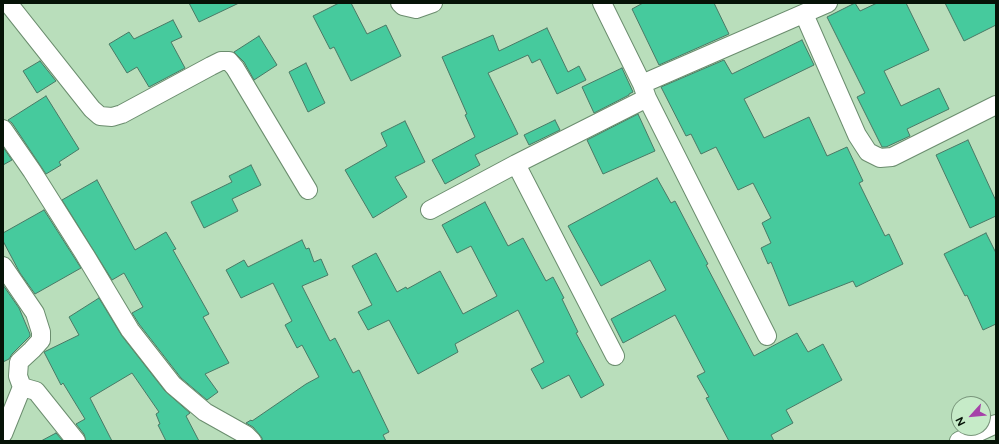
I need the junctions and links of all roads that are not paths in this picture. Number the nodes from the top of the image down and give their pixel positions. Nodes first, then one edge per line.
1 (8, 3) edge
2 (400, 3) edge
3 (432, 3) edge
4 (602, 3) edge
5 (828, 3) edge
6 (804, 14) junction
7 (644, 91) junction
8 (996, 105) edge
9 (3, 129) edge
10 (516, 164) junction
11 (308, 190) dead end
12 (430, 210) dead end
13 (3, 266) edge
14 (767, 336) dead end
15 (615, 356) dead end
16 (22, 387) junction
17 (996, 424) edge
18 (3, 434) edge
19 (76, 441) edge
20 (252, 441) edge
21 (959, 441) edge

1 - 11 street
2 - 3 street
4 - 7 street
5 - 6 street
6 - 7 street
6 - 8 street
7 - 10 street
7 - 14 street
9 - 20 street
10 - 12 street
10 - 15 street
13 - 16 street
16 - 18 street
16 - 19 street
17 - 21 street

